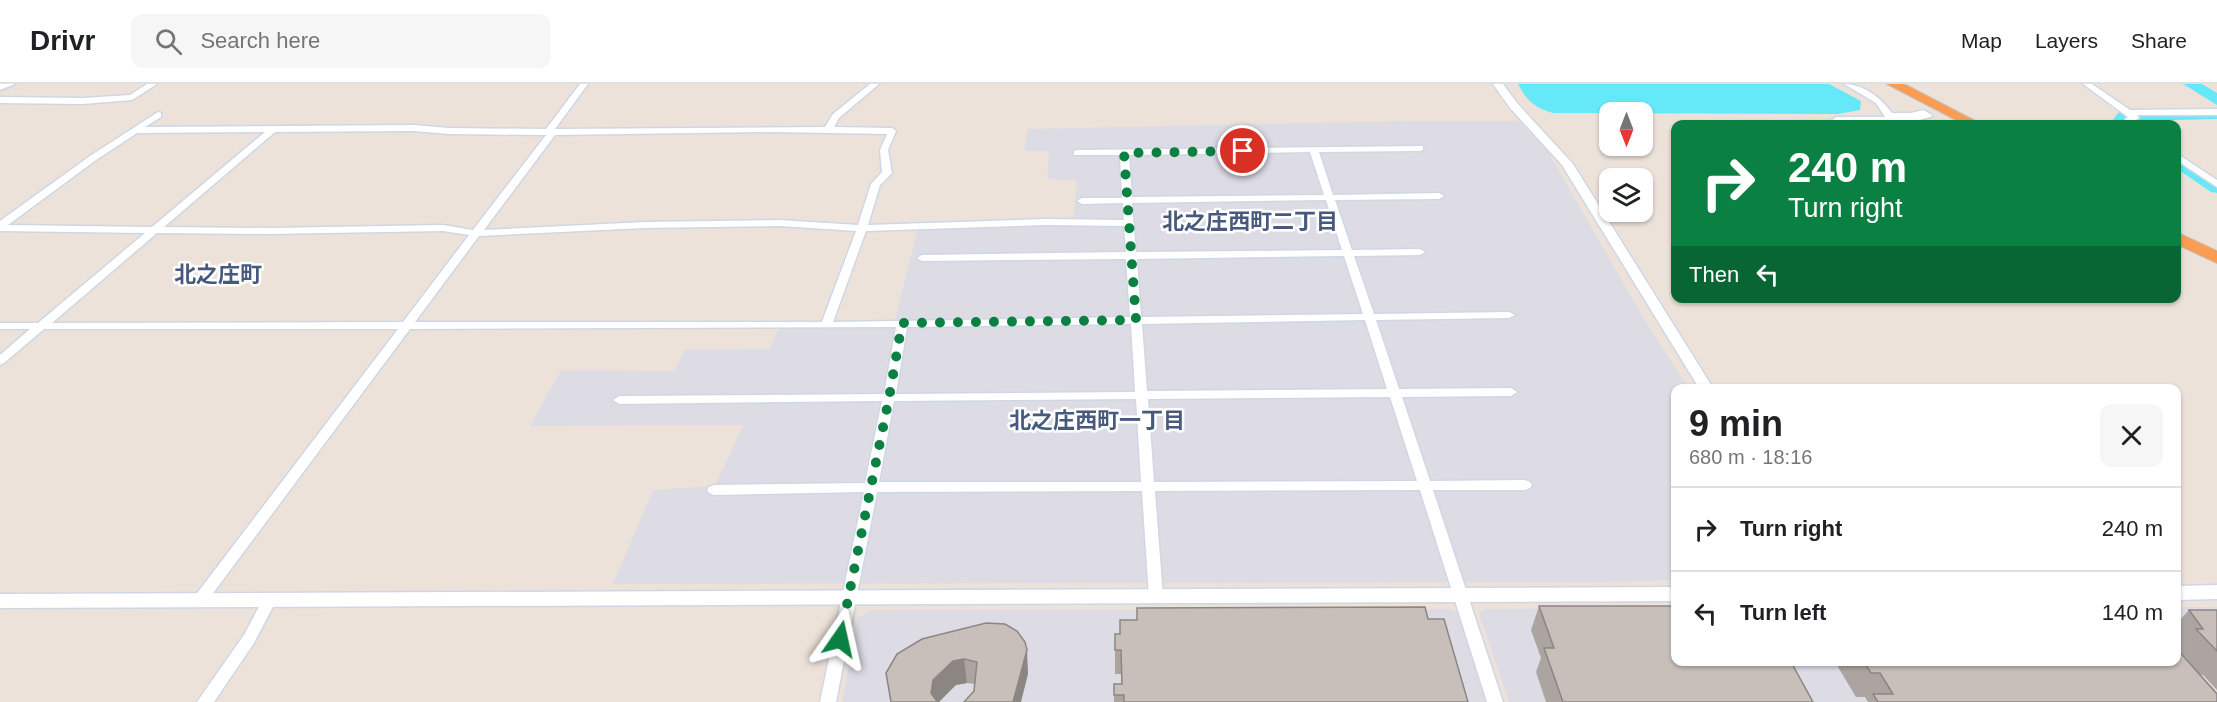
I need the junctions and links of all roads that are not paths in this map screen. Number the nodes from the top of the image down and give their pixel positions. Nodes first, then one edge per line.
1 (9, 84) edge
2 (153, 84) edge
3 (584, 84) edge
4 (1498, 84) edge
5 (1848, 84) edge
6 (1878, 84) edge
7 (1894, 84) edge
8 (2087, 84) edge
9 (874, 85) edge
10 (0, 87) edge
11 (0, 100) edge
12 (2217, 112) edge
13 (159, 115) dead end
14 (2131, 118) edge
15 (1836, 120) dead end
16 (1949, 120) edge
17 (1966, 120) edge
18 (273, 129) junction
19 (134, 130) junction
20 (550, 131) junction
21 (827, 131) junction
22 (1420, 148) dead end
23 (1314, 150) junction
24 (1077, 153) dead end
25 (1124, 153) junction
26 (2181, 159) edge
27 (2217, 184) edge
28 (1439, 196) dead end
29 (1330, 198) junction
30 (1082, 201) dead end
31 (1128, 201) junction
32 (1129, 223) junction
33 (0, 227) edge
34 (862, 228) junction
35 (154, 230) junction
36 (2181, 230) edge
37 (476, 233) junction
38 (2181, 239) edge
39 (1420, 252) dead end
40 (2215, 252) edge
41 (1348, 254) junction
42 (1131, 256) junction
43 (922, 258) dead end
44 (1509, 315) dead end
45 (1368, 317) junction
46 (1136, 320) junction
47 (902, 323) junction
48 (407, 324) junction
49 (826, 325) junction
50 (0, 326) edge
51 (40, 326) junction
52 (0, 361) edge
53 (1704, 384) edge
54 (1511, 392) dead end
55 (1395, 393) junction
56 (1142, 396) junction
57 (889, 398) junction
58 (619, 400) dead end
59 (1426, 485) junction
60 (1526, 485) dead end
61 (1148, 486) junction
62 (871, 487) junction
63 (714, 490) dead end
64 (2217, 592) edge
65 (2181, 593) edge
66 (1461, 594) junction
67 (1671, 594) edge
68 (848, 596) junction
69 (1156, 597) junction
70 (200, 600) junction
71 (0, 601) edge
72 (269, 601) junction
73 (205, 702) edge
74 (828, 702) edge
75 (1495, 702) edge

1 - 10 main road
2 - 11 street
3 - 20 street
4 - 53 street
5 - 15 street
6 - 16 highway
7 - 17 highway
8 - 14 street
9 - 21 street
12 - 14 street
13 - 19 street
18 - 19 street
18 - 20 street
18 - 35 street
19 - 33 street
20 - 21 street
20 - 37 street
21 - 34 street
22 - 23 street
23 - 25 street
23 - 29 street
24 - 25 street
25 - 31 street
26 - 27 street
28 - 29 street
29 - 31 street
29 - 41 street
30 - 31 street
31 - 32 street
32 - 34 street
32 - 42 street
33 - 35 street
34 - 37 street
34 - 49 street
35 - 37 street
35 - 51 street
36 - 40 highway
37 - 48 street
38 - 40 highway
39 - 41 street
41 - 42 street
41 - 45 street
42 - 43 street
42 - 46 street
44 - 45 street
45 - 46 street
45 - 55 street
46 - 47 street
46 - 56 street
47 - 49 street
47 - 57 street
48 - 49 street
48 - 51 street
48 - 70 street
50 - 51 street
51 - 52 street
54 - 55 street
55 - 56 street
55 - 59 street
56 - 57 street
56 - 61 street
57 - 58 street
57 - 62 street
59 - 60 street
59 - 61 street
59 - 66 street
61 - 62 street
61 - 69 street
62 - 63 street
62 - 68 street
64 - 65 street
66 - 67 street
66 - 69 street
66 - 75 street
68 - 69 street
68 - 72 street
68 - 74 street
70 - 71 street
70 - 72 street
72 - 73 street

